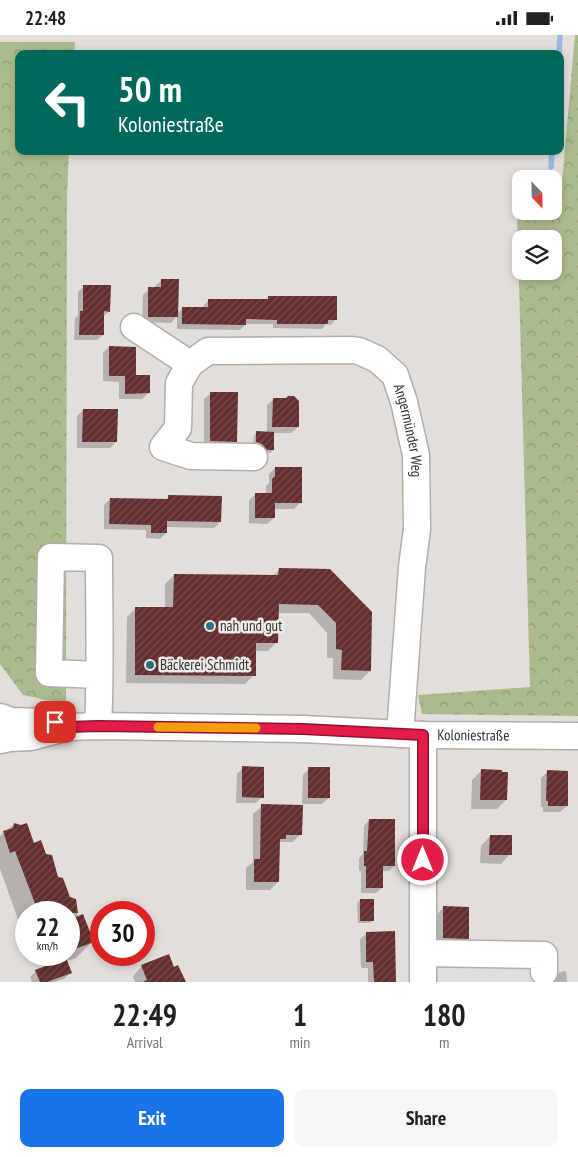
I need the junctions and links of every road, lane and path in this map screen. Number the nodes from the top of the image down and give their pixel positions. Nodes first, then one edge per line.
1 (134, 327) dead end
2 (190, 364) junction
3 (254, 457) dead end
4 (99, 675) dead end
5 (0, 717) edge
6 (98, 726) junction
7 (69, 727) junction
8 (412, 735) junction
9 (578, 736) edge
10 (0, 741) edge
11 (423, 953) junction
12 (544, 972) dead end
13 (423, 982) edge

1 - 2 street
2 - 3 street, Angermünder Weg
2 - 8 street, Angermünder Weg
4 - 6 street
5 - 7 street, Koloniestraße
6 - 7 street, Koloniestraße
6 - 8 street, Koloniestraße
7 - 10 street, Koloniestraße
8 - 9 street, Koloniestraße
8 - 11 street, Angermünder Weg
11 - 12 street
11 - 13 street, Angermünder Weg

